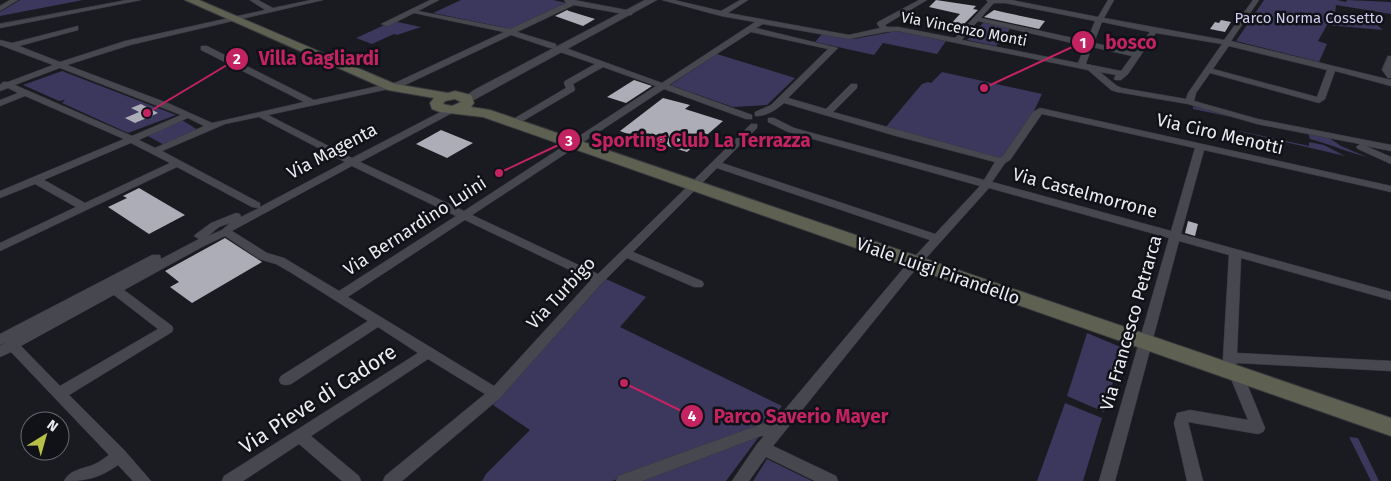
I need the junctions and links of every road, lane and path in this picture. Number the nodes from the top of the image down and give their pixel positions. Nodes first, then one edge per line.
1 (138, 0) edge
2 (253, 0) edge
3 (320, 0) edge
4 (436, 0) edge
5 (563, 0) edge
6 (665, 0) edge
7 (745, 0) edge
8 (924, 0) edge
9 (1005, 0) edge
10 (1111, 0) edge
11 (1256, 0) edge
12 (0, 1) edge
13 (13, 1) edge
14 (194, 1) edge
15 (991, 1) edge
16 (574, 2) junction
17 (648, 2) edge
18 (0, 9) edge
19 (270, 10) junction
20 (417, 12) dead end
21 (626, 13) junction
22 (721, 14) junction
23 (232, 18) junction
24 (977, 19) junction
25 (1099, 20) junction
26 (762, 21) junction
27 (384, 24) dead end
28 (0, 26) edge
29 (75, 28) dead end
30 (884, 29) junction
31 (748, 30) junction
32 (1154, 30) junction
33 (511, 32) junction
34 (957, 41) junction
35 (0, 42) edge
36 (1225, 43) junction
37 (1088, 44) junction
38 (11, 46) junction
39 (204, 48) dead end
40 (556, 48) junction
41 (1137, 55) junction
42 (1391, 58) edge
43 (602, 64) junction
44 (60, 66) junction
45 (1081, 66) junction
46 (1332, 68) junction
47 (1208, 70) junction
48 (1123, 73) junction
49 (1390, 80) edge
50 (3, 84) edge
51 (392, 86) junction
52 (662, 86) junction
53 (854, 86) dead end
54 (1112, 86) junction
55 (27, 92) junction
56 (781, 99) junction
57 (0, 102) edge
58 (1189, 102) junction
59 (313, 103) junction
60 (453, 103) junction
61 (827, 113) junction
62 (260, 114) junction
63 (189, 115) junction
64 (754, 119) junction
65 (513, 123) junction
66 (211, 126) junction
67 (1338, 137) junction
68 (131, 139) junction
69 (573, 144) junction
70 (1377, 145) junction
71 (1200, 146) junction
72 (1391, 148) edge
73 (1367, 150) junction
74 (156, 151) junction
75 (348, 160) junction
76 (1001, 161) junction
77 (1391, 161) edge
78 (178, 163) junction
79 (714, 164) junction
80 (36, 180) junction
81 (987, 184) junction
82 (693, 185) junction
83 (1391, 189) edge
84 (0, 195) edge
85 (256, 205) junction
86 (84, 207) junction
87 (462, 215) junction
88 (221, 229) junction
89 (1175, 236) junction
90 (938, 239) junction
91 (0, 247) edge
92 (626, 253) junction
93 (1235, 253) junction
94 (915, 263) junction
95 (599, 280) junction
96 (698, 284) dead end
97 (115, 289) junction
98 (1391, 296) edge
99 (339, 297) junction
100 (378, 321) junction
101 (1145, 342) junction
102 (3, 343) edge
103 (429, 352) junction
104 (1391, 366) edge
105 (1232, 368) junction
106 (286, 380) dead end
107 (60, 393) junction
108 (495, 394) junction
109 (1391, 427) edge
110 (776, 431) junction
111 (300, 436) junction
112 (762, 448) junction
113 (120, 456) junction
114 (72, 481) edge
115 (143, 481) edge
116 (230, 481) edge
117 (353, 481) edge
118 (391, 481) edge
119 (626, 481) edge
120 (740, 481) edge
121 (830, 481) edge
122 (1107, 481) edge
123 (1195, 481) edge

1 - 28 street
2 - 19 street
3 - 19 street
4 - 27 street
5 - 16 street
6 - 22 street, Via Vincenzo Monti
7 - 22 street
8 - 30 street
9 - 15 street
9 - 25 street
10 - 25 street
11 - 36 street
12 - 13 street
13 - 18 street
14 - 23 main road, Viale Luigi Pirandello
15 - 24 street
16 - 21 street
16 - 33 street
17 - 21 street, Via Magenta
19 - 23 street
20 - 33 street
21 - 40 street, Via Magenta
22 - 26 street, Via Vincenzo Monti
23 - 44 street
23 - 51 main road, Viale Luigi Pirandello
24 - 34 street
24 - 37 street
25 - 32 street
25 - 37 street
26 - 30 street, Via Vincenzo Monti
26 - 31 street, Via Bernardino Luini
29 - 38 street
30 - 34 street, Via Vincenzo Monti
31 - 52 street, Via Bernardino Luini
31 - 56 street, Via Turbigo
32 - 36 street
32 - 41 street
33 - 40 street
33 - 51 street
34 - 45 street, Via Vincenzo Monti
35 - 38 street
36 - 46 street
36 - 47 street
37 - 41 street
37 - 45 street
38 - 44 street
39 - 59 street
40 - 43 street
40 - 60 street, Via Magenta
41 - 48 street
42 - 49 street
43 - 52 street
43 - 65 street
44 - 50 street
44 - 63 street
45 - 48 street, Via Vincenzo Monti
45 - 54 street
46 - 47 street
46 - 49 street
47 - 58 street
48 - 54 street
50 - 55 street
51 - 59 street
51 - 60 main road, Viale Luigi Pirandello
52 - 64 street
52 - 69 street, Via Bernardino Luini
53 - 61 street
54 - 58 street
55 - 57 street
55 - 68 street
56 - 61 street
56 - 64 street, Via Turbigo
58 - 67 street
59 - 62 street
60 - 65 main road, Viale Luigi Pirandello
60 - 75 street, Via Magenta
60 - 75 street, Via Magenta
61 - 76 street
62 - 66 street
62 - 75 street
63 - 66 street
63 - 68 street
64 - 79 street, Via Turbigo
64 - 81 street, Via Castelmorrone
65 - 69 main road, Viale Luigi Pirandello
66 - 74 street
67 - 70 street
67 - 73 street
68 - 74 street
68 - 80 street
69 - 82 main road, Viale Luigi Pirandello
69 - 87 street, Via Bernardino Luini
70 - 72 street
70 - 73 street
71 - 76 street, Via Ciro Menotti
71 - 83 street, Via Ciro Menotti
71 - 89 street, Via Francesco Petrarca
73 - 77 street
74 - 78 street
75 - 85 street, Via Magenta
75 - 87 street
75 - 88 street, Via Magenta
76 - 81 street
78 - 85 street
78 - 86 street
79 - 82 street, Via Turbigo
79 - 90 street
80 - 84 street
80 - 86 street
81 - 89 street, Via Castelmorrone
81 - 90 street
82 - 92 street, Via Turbigo
82 - 94 main road, Viale Luigi Pirandello
85 - 88 street, Via Magenta
86 - 91 street
87 - 95 street
87 - 99 street, Via Bernardino Luini
88 - 97 street, Via Magenta
88 - 99 street
88 - 102 street, Via Magenta
89 - 93 street, Via Castelmorrone
89 - 101 street, Via Francesco Petrarca
90 - 94 street
92 - 95 street, Via Turbigo
92 - 96 street
93 - 98 street, Via Castelmorrone
93 - 105 street
94 - 101 main road, Viale Luigi Pirandello
94 - 110 street
95 - 108 street, Via Turbigo
97 - 102 street, Via Magenta
97 - 107 street
99 - 100 street
100 - 103 street
100 - 106 street
101 - 105 main road, Viale Luigi Pirandello
101 - 122 street, Via Francesco Petrarca
102 - 107 street
103 - 108 street
103 - 111 street, Via Pieve di Cadore
104 - 105 street
105 - 109 main road, Viale Luigi Pirandello
105 - 123 street
107 - 113 street
108 - 118 street, Via Turbigo
110 - 112 street
110 - 119 street
111 - 116 street, Via Pieve di Cadore
111 - 117 street
112 - 120 street
112 - 121 street
113 - 114 street
113 - 115 street

